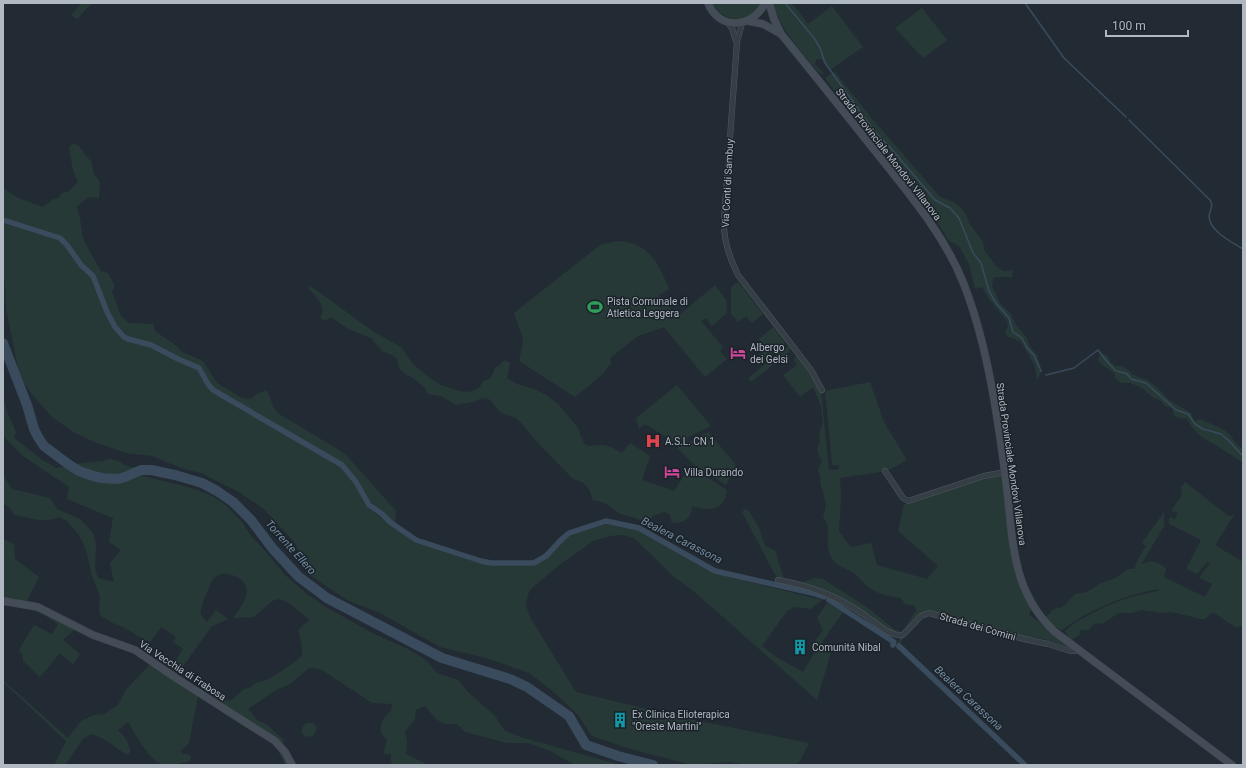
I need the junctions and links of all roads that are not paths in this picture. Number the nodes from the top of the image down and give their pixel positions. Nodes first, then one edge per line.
1 (708, 3) edge
2 (765, 3) edge
3 (769, 3) edge
4 (728, 22) junction
5 (745, 22) junction
6 (781, 34) junction
7 (737, 42) junction
8 (822, 390) dead end
9 (885, 471) dead end
10 (1005, 472) junction
11 (778, 580) dead end
12 (3, 601) edge
13 (1079, 651) junction
14 (292, 765) edge
15 (1232, 765) edge

1 - 4 main road
2 - 5 main road
3 - 6 main road, Strada Provinciale Mondovì Villanova
4 - 5 main road, Strada Provinciale Mondovì Villanova
4 - 7 street, Via Conti di Sambuy
5 - 6 main road, Strada Provinciale Mondovì Villanova
5 - 7 street, Via Conti di Sambuy
6 - 10 main road, Strada Provinciale Mondovì Villanova
7 - 8 street, Via Conti di Sambuy
9 - 10 street
10 - 13 main road, Strada Provinciale Mondovì Villanova
11 - 13 street, Strada dei Comini
12 - 14 main road, Via Vecchia di Frabosa
13 - 15 main road, Strada Provinciale Mondovì Villanova

